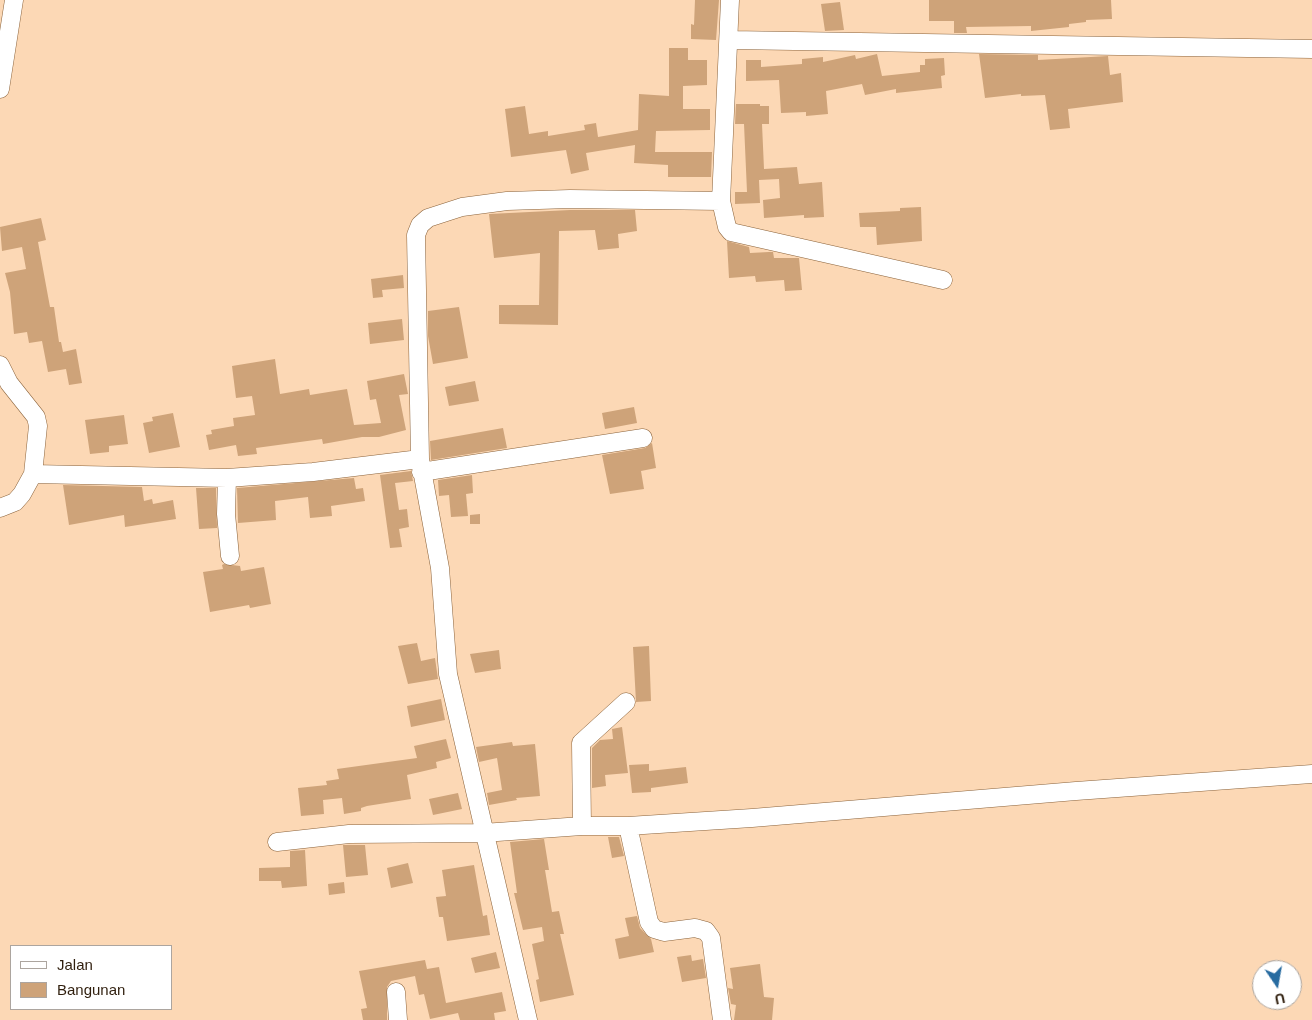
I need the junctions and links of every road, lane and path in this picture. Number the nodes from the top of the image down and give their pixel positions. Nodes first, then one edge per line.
1 (14, 0) edge
2 (730, 0) edge
3 (730, 40) junction
4 (1312, 49) edge
5 (3, 61) edge
6 (0, 89) edge
7 (720, 201) junction
8 (944, 280) dead end
9 (0, 365) edge
10 (643, 438) dead end
11 (420, 465) junction
12 (33, 474) junction
13 (227, 478) junction
14 (0, 508) edge
15 (230, 556) dead end
16 (626, 702) dead end
17 (1312, 774) edge
18 (582, 826) junction
19 (628, 826) junction
20 (484, 833) junction
21 (276, 842) dead end
22 (396, 992) dead end
23 (398, 1020) edge
24 (528, 1020) edge
25 (722, 1020) edge

1 - 5 street
2 - 3 street
3 - 4 street
3 - 7 street
5 - 6 street
7 - 8 street
7 - 11 street
9 - 12 street
10 - 11 street
11 - 13 street
11 - 20 street
12 - 13 street
12 - 14 street
13 - 15 street
16 - 18 street
17 - 19 street
18 - 19 street
18 - 20 street
19 - 25 street
20 - 21 street
20 - 24 street
22 - 23 street

